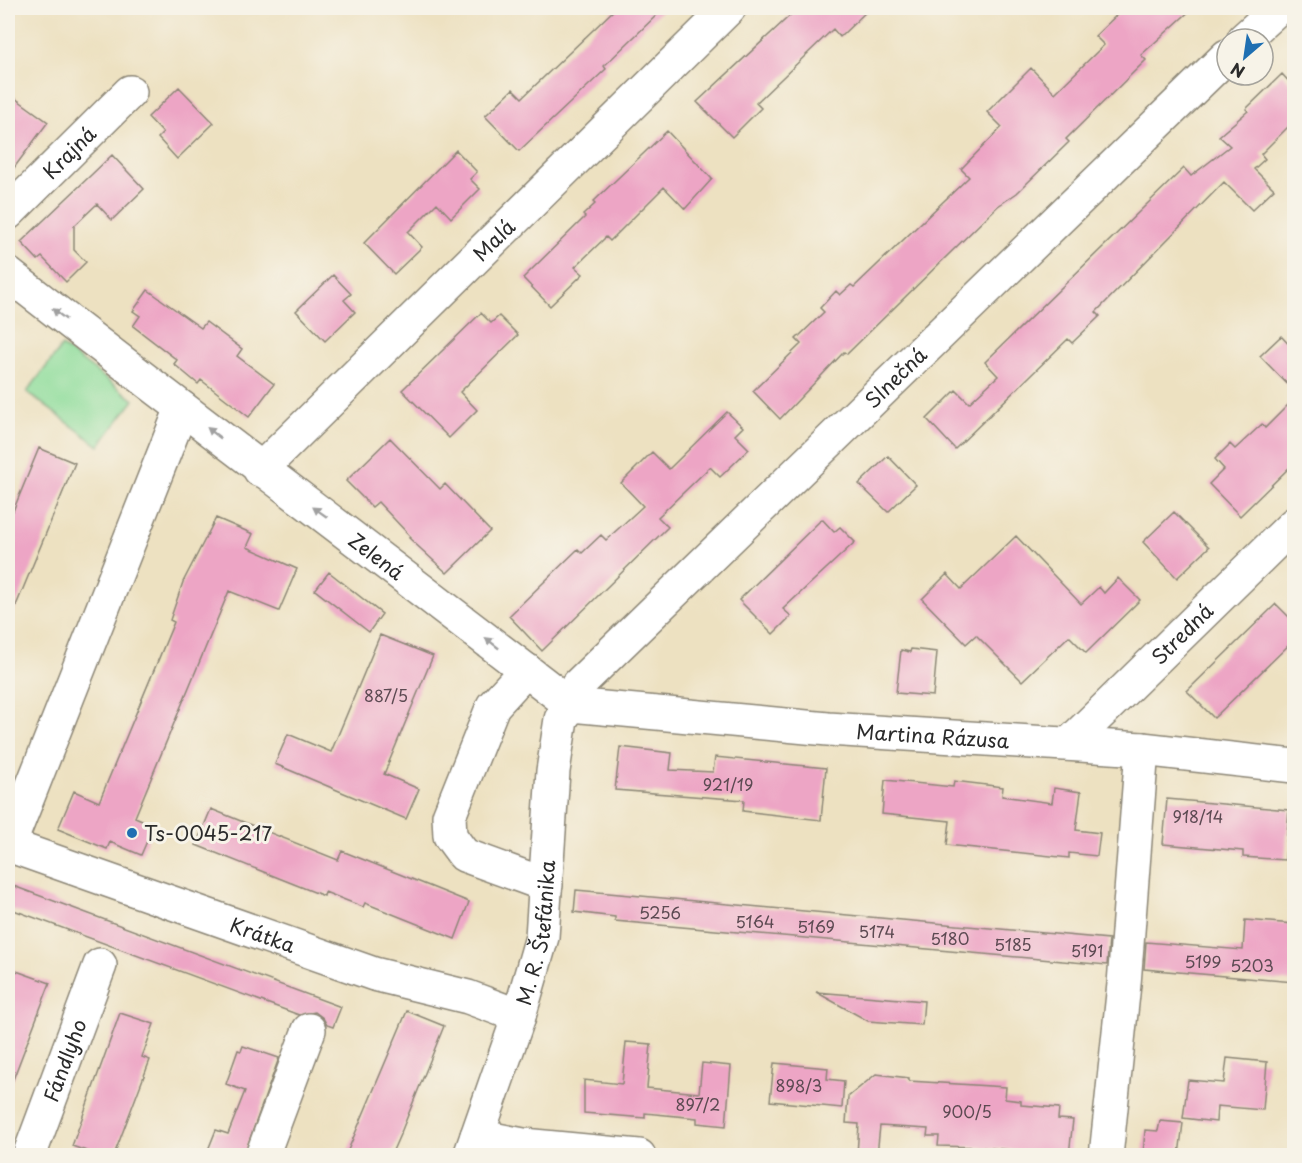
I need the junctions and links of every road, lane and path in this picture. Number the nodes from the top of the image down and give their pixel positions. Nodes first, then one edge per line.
1 (729, 8) edge
2 (1274, 9) edge
3 (1257, 27) edge
4 (1215, 68) edge
5 (130, 92) dead end
6 (8, 213) edge
7 (8, 274) edge
8 (182, 408) junction
9 (260, 470) junction
10 (1294, 524) edge
11 (526, 670) junction
12 (571, 705) junction
13 (1069, 744) junction
14 (1142, 749) junction
15 (1294, 766) edge
16 (8, 845) edge
17 (546, 885) junction
18 (100, 965) dead end
19 (519, 1016) junction
20 (309, 1030) dead end
21 (473, 1146) edge
22 (29, 1155) edge
23 (262, 1155) edge
24 (639, 1155) edge
25 (1106, 1155) edge

1 - 9 street, Malá
2 - 3 street
4 - 12 street, Slnečná
5 - 6 street, Krajná
8 -> 7 street, Zelená
9 -> 8 street, Zelená
8 - 16 street
11 -> 9 street, Zelená
10 - 13 street, Stredná
11 - 12 street, Zelená
11 - 17 street
12 - 13 street, Martina Rázusa
12 - 17 street, M. R. Štefánika
13 - 14 street, Martina Rázusa
14 - 15 street, Martina Rázusa
14 - 25 street
16 - 19 street, Krátka
17 - 19 street, M. R. Štefánika
18 - 22 street, Fándlyho
19 - 21 street, M. R. Štefánika
20 - 23 street
21 - 24 street

